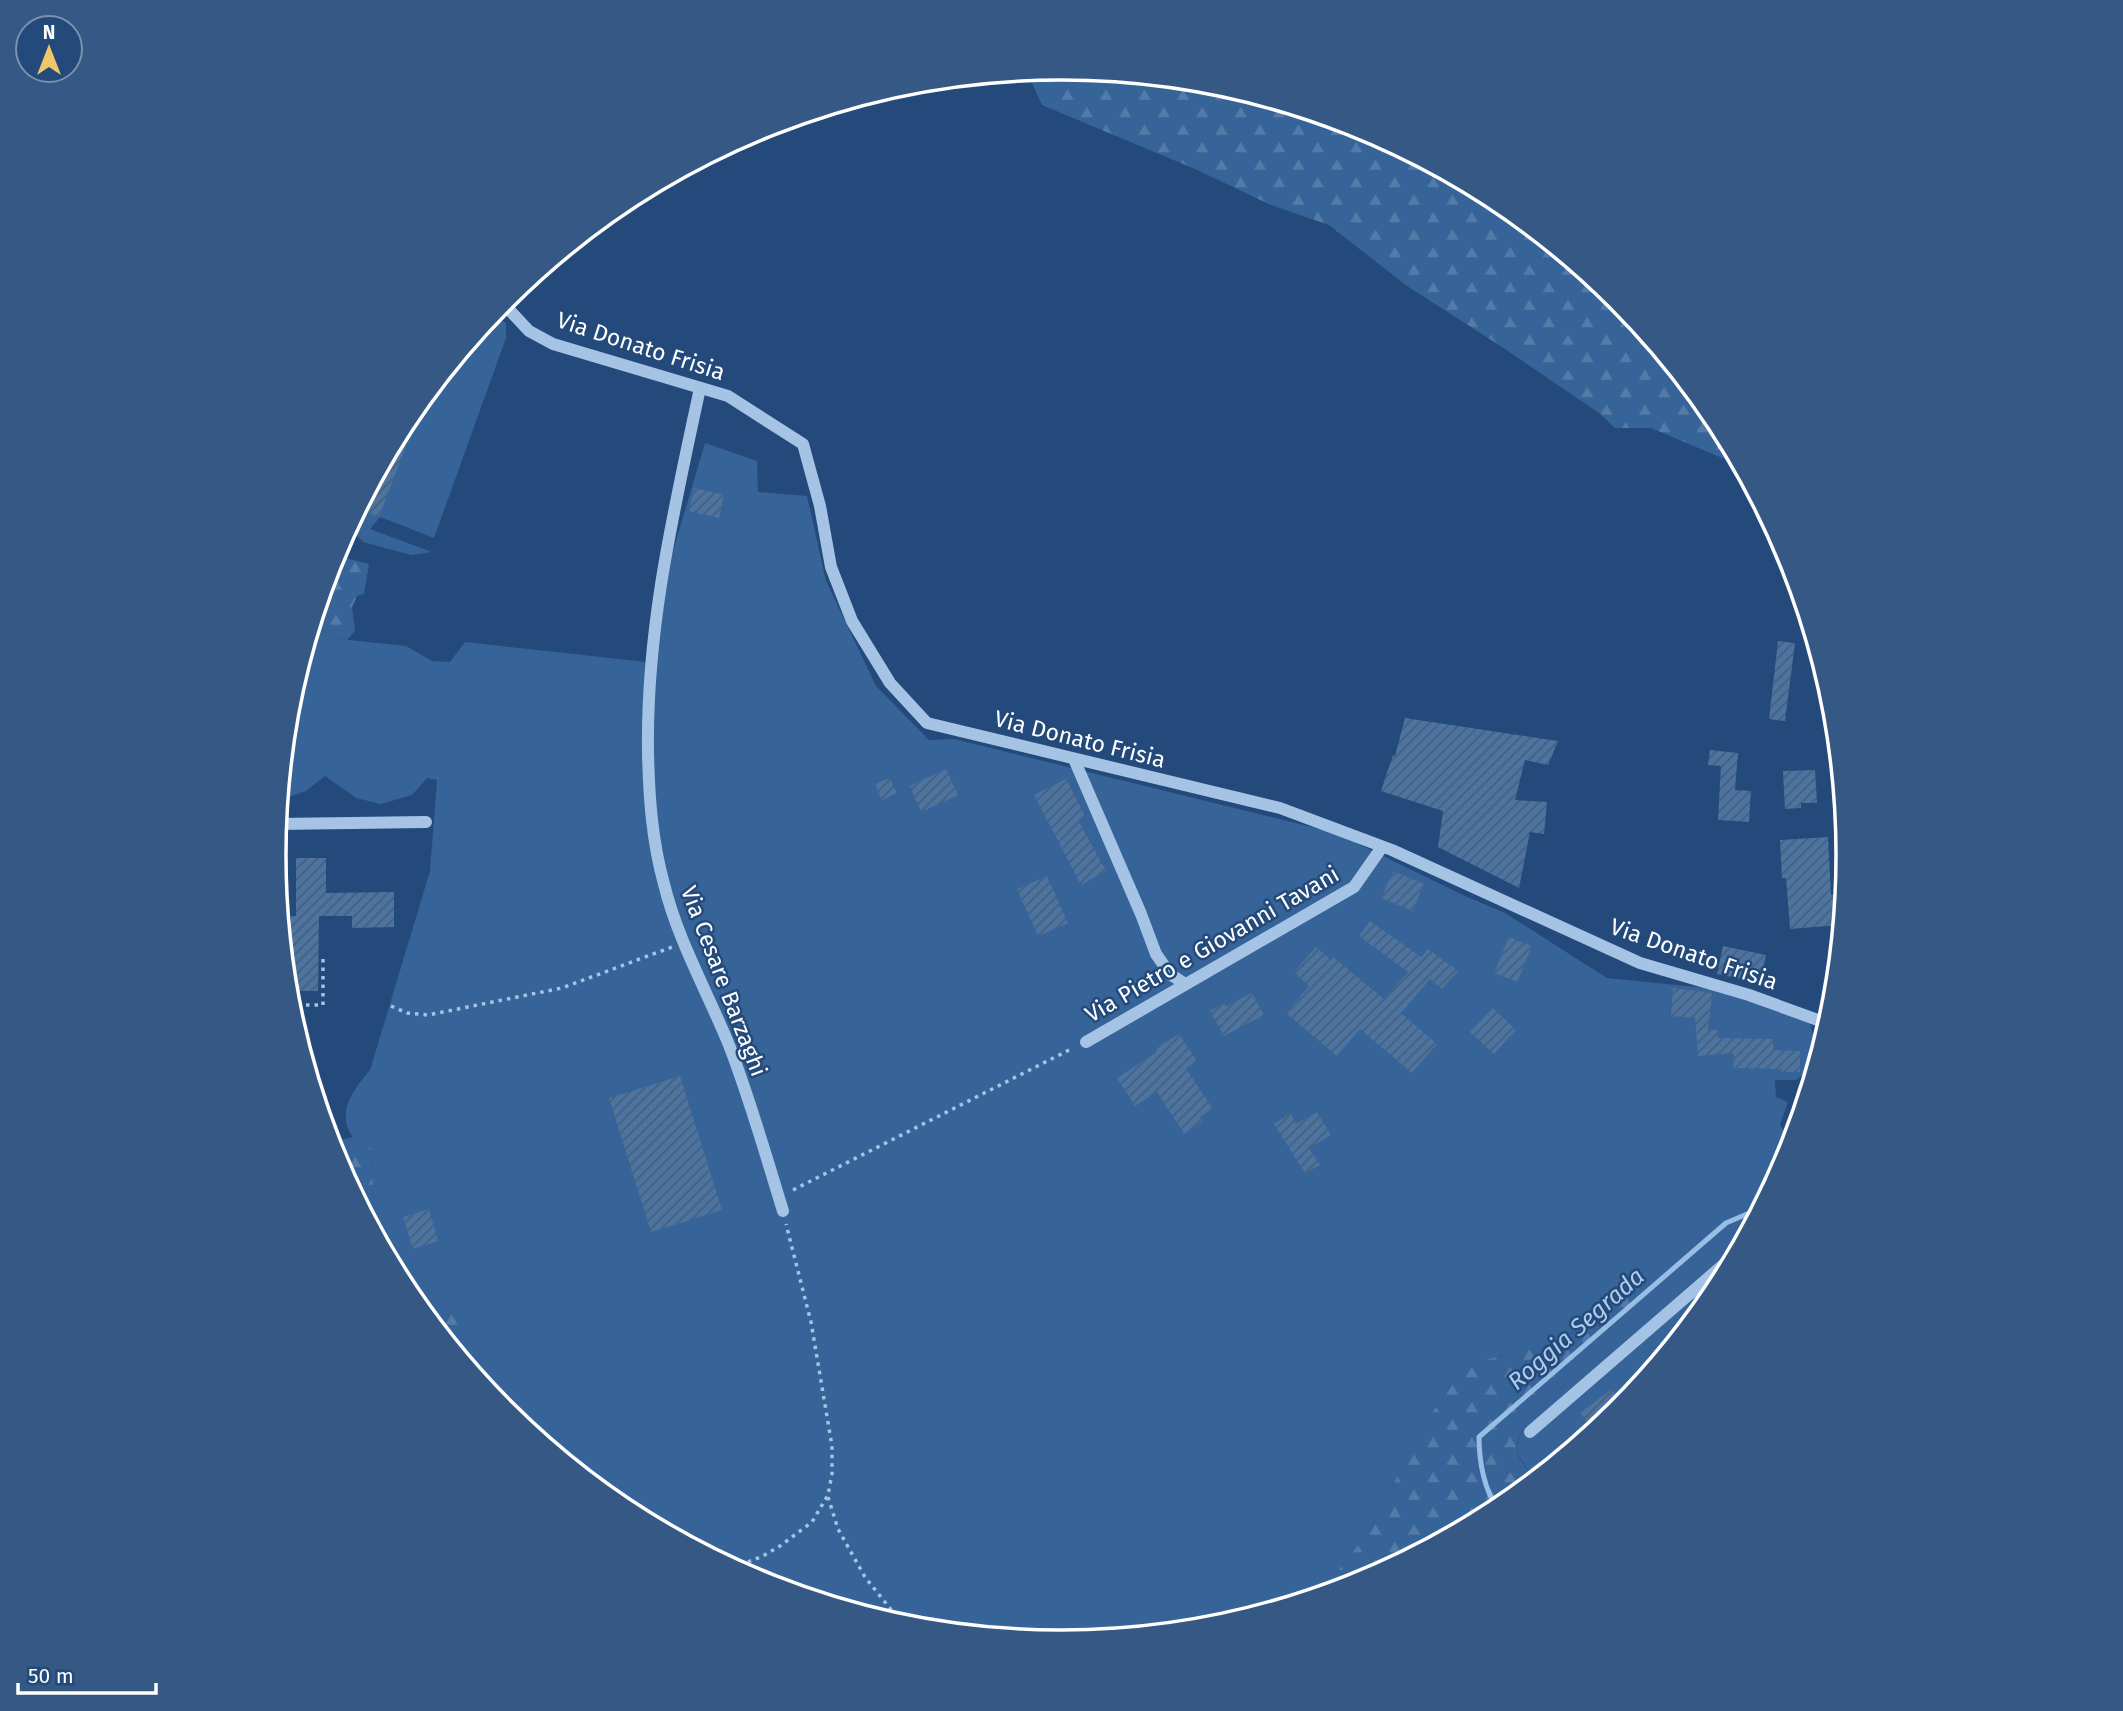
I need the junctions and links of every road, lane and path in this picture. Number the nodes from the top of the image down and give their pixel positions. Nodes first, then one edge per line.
1 (510, 310) edge
2 (700, 388) junction
3 (1074, 759) junction
4 (426, 822) dead end
5 (287, 824) edge
6 (1382, 846) junction
7 (683, 943) junction
8 (323, 959) dead end
9 (1185, 984) junction
10 (301, 1005) edge
11 (391, 1006) dead end
12 (1819, 1020) edge
13 (1086, 1042) joint
14 (778, 1197) junction
15 (783, 1211) joint
16 (1713, 1274) edge
17 (1530, 1432) dead end
18 (828, 1495) junction
19 (745, 1563) edge
20 (893, 1612) edge

1 - 2 street, Via Donato Frisia
2 - 3 street, Via Donato Frisia
2 - 7 street, Via Cesare Barzaghi
3 - 6 street, Via Donato Frisia
3 - 9 street
4 - 5 street
6 - 9 street, Via Pietro e Giovanni Tavani
6 - 12 street, Via Donato Frisia
7 - 11 path
7 - 14 street, Via Cesare Barzaghi
8 - 10 path
9 - 13 street, Via Pietro e Giovanni Tavani
13 - 14 path
14 - 15 street, Via Cesare Barzaghi
15 - 18 path
16 - 17 street
18 - 19 path
18 - 20 path

